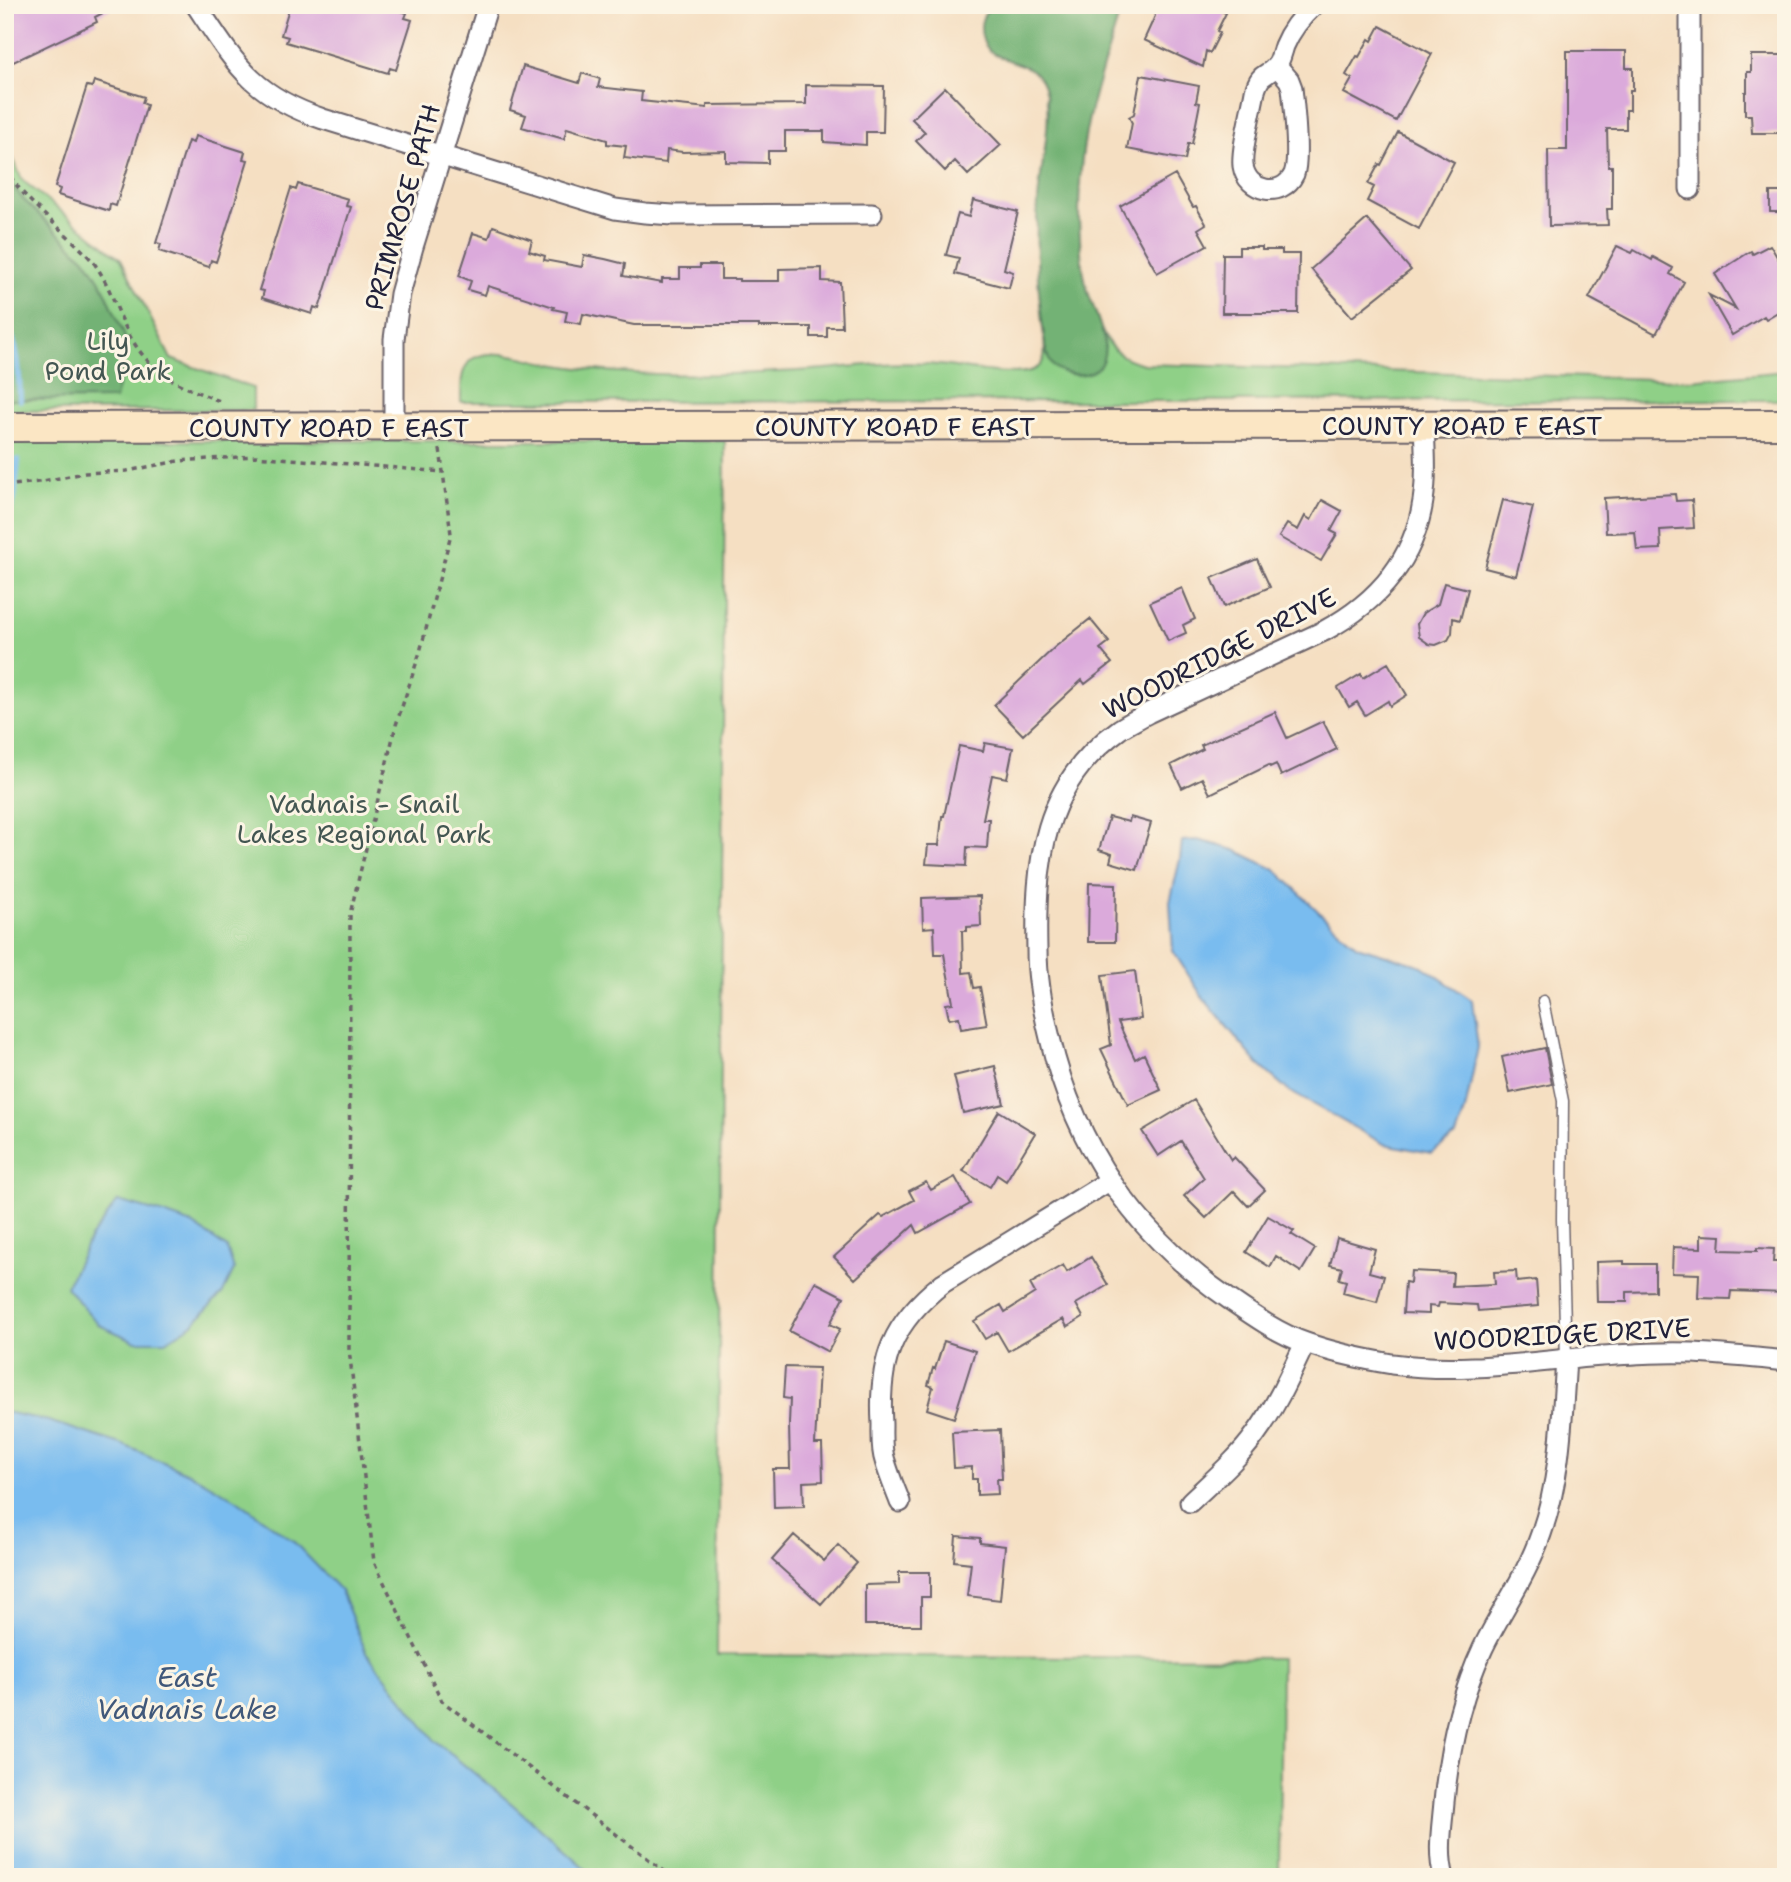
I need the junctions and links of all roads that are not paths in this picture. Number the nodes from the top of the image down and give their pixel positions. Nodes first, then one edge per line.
1 (196, 5) edge
2 (488, 5) edge
3 (1314, 5) edge
4 (1690, 5) edge
5 (1277, 66) junction
6 (441, 156) junction
7 (1690, 189) dead end
8 (872, 214) dead end
9 (1786, 424) edge
10 (1424, 425) junction
11 (5, 427) edge
12 (394, 427) junction
13 (1543, 1001) dead end
14 (1109, 1181) junction
15 (1305, 1343) junction
16 (1566, 1359) junction
17 (1786, 1361) edge
18 (900, 1502) dead end
19 (1190, 1502) dead end
20 (1444, 1877) edge

1 - 6 street
2 - 6 street, PRIMROSE PATH
3 - 5 street
4 - 7 street
5 - 5 street
6 - 8 street
6 - 12 street, PRIMROSE PATH
9 - 10 street, COUNTY ROAD F EAST
10 - 12 street, COUNTY ROAD F EAST
10 - 14 street, WOODRIDGE DRIVE
11 - 12 street, COUNTY ROAD F EAST
13 - 16 lane
14 - 15 street, WOODRIDGE DRIVE
14 - 18 street
15 - 16 street, WOODRIDGE DRIVE
15 - 19 street
16 - 17 street, WOODRIDGE DRIVE
16 - 20 street

